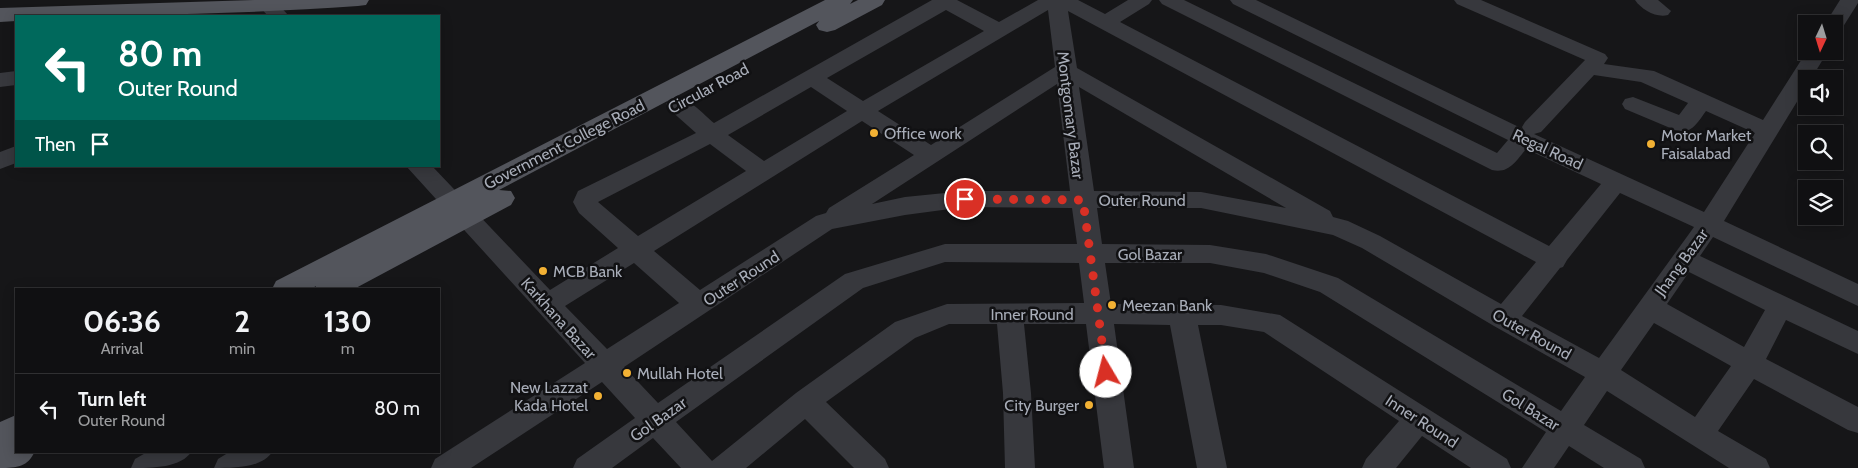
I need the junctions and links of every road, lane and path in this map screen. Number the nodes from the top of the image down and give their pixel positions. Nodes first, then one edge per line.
1 (358, 0) edge
2 (842, 0) edge
3 (874, 0) edge
4 (1052, 0) edge
5 (1057, 0) edge
6 (1063, 0) edge
7 (1142, 0) edge
8 (1169, 0) edge
9 (1240, 0) edge
10 (1262, 0) edge
11 (1464, 0) edge
12 (1645, 0) edge
13 (944, 1) edge
14 (1852, 4) edge
15 (274, 11) edge
16 (1661, 11) dead end
17 (0, 15) edge
18 (1843, 15) edge
19 (1106, 22) junction
20 (998, 30) junction
21 (1812, 60) edge
22 (1588, 68) junction
23 (1065, 70) junction
24 (15, 78) edge
25 (812, 78) junction
26 (0, 80) edge
27 (1702, 101) junction
28 (677, 104) junction
29 (1632, 104) dead end
30 (862, 112) junction
31 (1767, 130) junction
32 (1528, 132) junction
33 (712, 134) junction
34 (15, 154) edge
35 (930, 155) junction
36 (0, 161) edge
37 (419, 167) edge
38 (763, 172) junction
39 (1616, 181) junction
40 (1083, 200) junction
41 (459, 210) junction
42 (1712, 219) junction
43 (825, 222) junction
44 (1339, 227) junction
45 (636, 249) junction
46 (1090, 254) junction
47 (1684, 259) junction
48 (1554, 260) junction
49 (1858, 280) edge
50 (288, 288) edge
51 (331, 288) edge
52 (1858, 296) edge
53 (547, 304) junction
54 (699, 305) junction
55 (1649, 307) junction
56 (1790, 309) junction
57 (1009, 313) junction
58 (1098, 314) junction
59 (1182, 315) junction
60 (1504, 319) junction
61 (1858, 343) edge
62 (1749, 363) junction
63 (604, 367) junction
64 (1603, 373) junction
65 (806, 401) junction
66 (1419, 419) junction
67 (655, 420) junction
68 (1858, 421) edge
69 (1564, 429) junction
70 (15, 430) edge
71 (1699, 435) junction
72 (0, 438) edge
73 (16, 453) edge
74 (173, 453) edge
75 (255, 453) edge
76 (0, 462) edge
77 (146, 468) edge
78 (229, 468) edge
79 (446, 468) edge
80 (588, 468) edge
81 (700, 468) edge
82 (724, 468) edge
83 (874, 468) edge
84 (1020, 468) edge
85 (1119, 468) edge
86 (1212, 468) edge
87 (1377, 468) edge
88 (1496, 468) edge
89 (1537, 468) edge
90 (1630, 468) edge
91 (1755, 468) edge

1 - 15 main road
2 - 41 main road, Government College Road
3 - 28 main road, Circular Road
4 - 20 street
5 - 23 street, Montgomary Bazar
6 - 19 street
7 - 19 street
8 - 32 street
9 - 32 street, Regal Road
10 - 32 street, Regal Road
11 - 22 street
12 - 16 street
13 - 20 street
13 - 25 street
14 - 18 street
15 - 17 main road
19 - 48 street
20 - 30 street
21 - 31 street, Jhang Bazar
22 - 27 street
22 - 32 street
23 - 35 street
23 - 40 street, Montgomary Bazar
23 - 44 street
24 - 26 street
25 - 30 street
25 - 33 street
27 - 29 street
27 - 31 street
28 - 33 street
28 - 41 main road, Circular Road
30 - 35 street
30 - 38 street
31 - 42 street, Jhang Bazar
32 - 39 street, Regal Road
32 - 42 street, Regal Road
33 - 38 street
33 - 45 street
34 - 36 street
35 - 43 street
37 - 41 street, Karkhana Bazar
38 - 45 street
39 - 42 street, Regal Road
39 - 48 street
40 - 43 street, Outer Round
40 - 44 street, Outer Round
40 - 46 street, Montgomary Bazar
41 - 50 main road, Government College Road
41 - 51 main road, Circular Road
41 - 53 street, Karkhana Bazar
42 - 47 street, Jhang Bazar
42 - 49 street, Regal Road
42 - 52 street, Regal Road
43 - 54 street, Outer Round
44 - 60 street, Outer Round
45 - 53 street
45 - 54 street
46 - 58 street, Montgomary Bazar
46 - 67 street, Gol Bazar
46 - 69 street, Gol Bazar
47 - 55 street, Jhang Bazar
47 - 56 street
48 - 60 street
53 - 63 street, Karkhana Bazar
54 - 63 street, Outer Round
55 - 62 street
55 - 64 street, Jhang Bazar
56 - 61 street
56 - 62 street
57 - 58 street, Inner Round
57 - 65 street, Inner Round
57 - 84 street
58 - 59 street, Inner Round
58 - 85 street, Montgomary Bazar
59 - 66 street, Inner Round
59 - 86 street
60 - 64 street, Outer Round
62 - 68 street
62 - 71 street
63 - 67 street, Karkhana Bazar
63 - 79 street, Outer Round
64 - 69 street, Jhang Bazar
64 - 71 street, Outer Round
65 - 82 street, Inner Round
65 - 83 street
66 - 87 street
66 - 88 street, Inner Round
67 - 80 street, Gol Bazar
67 - 81 street, Karkhana Bazar
69 - 89 street, Jhang Bazar
69 - 90 street, Gol Bazar
70 - 72 main road
71 - 91 street, Outer Round
73 - 76 main road
74 - 77 street
75 - 78 street

